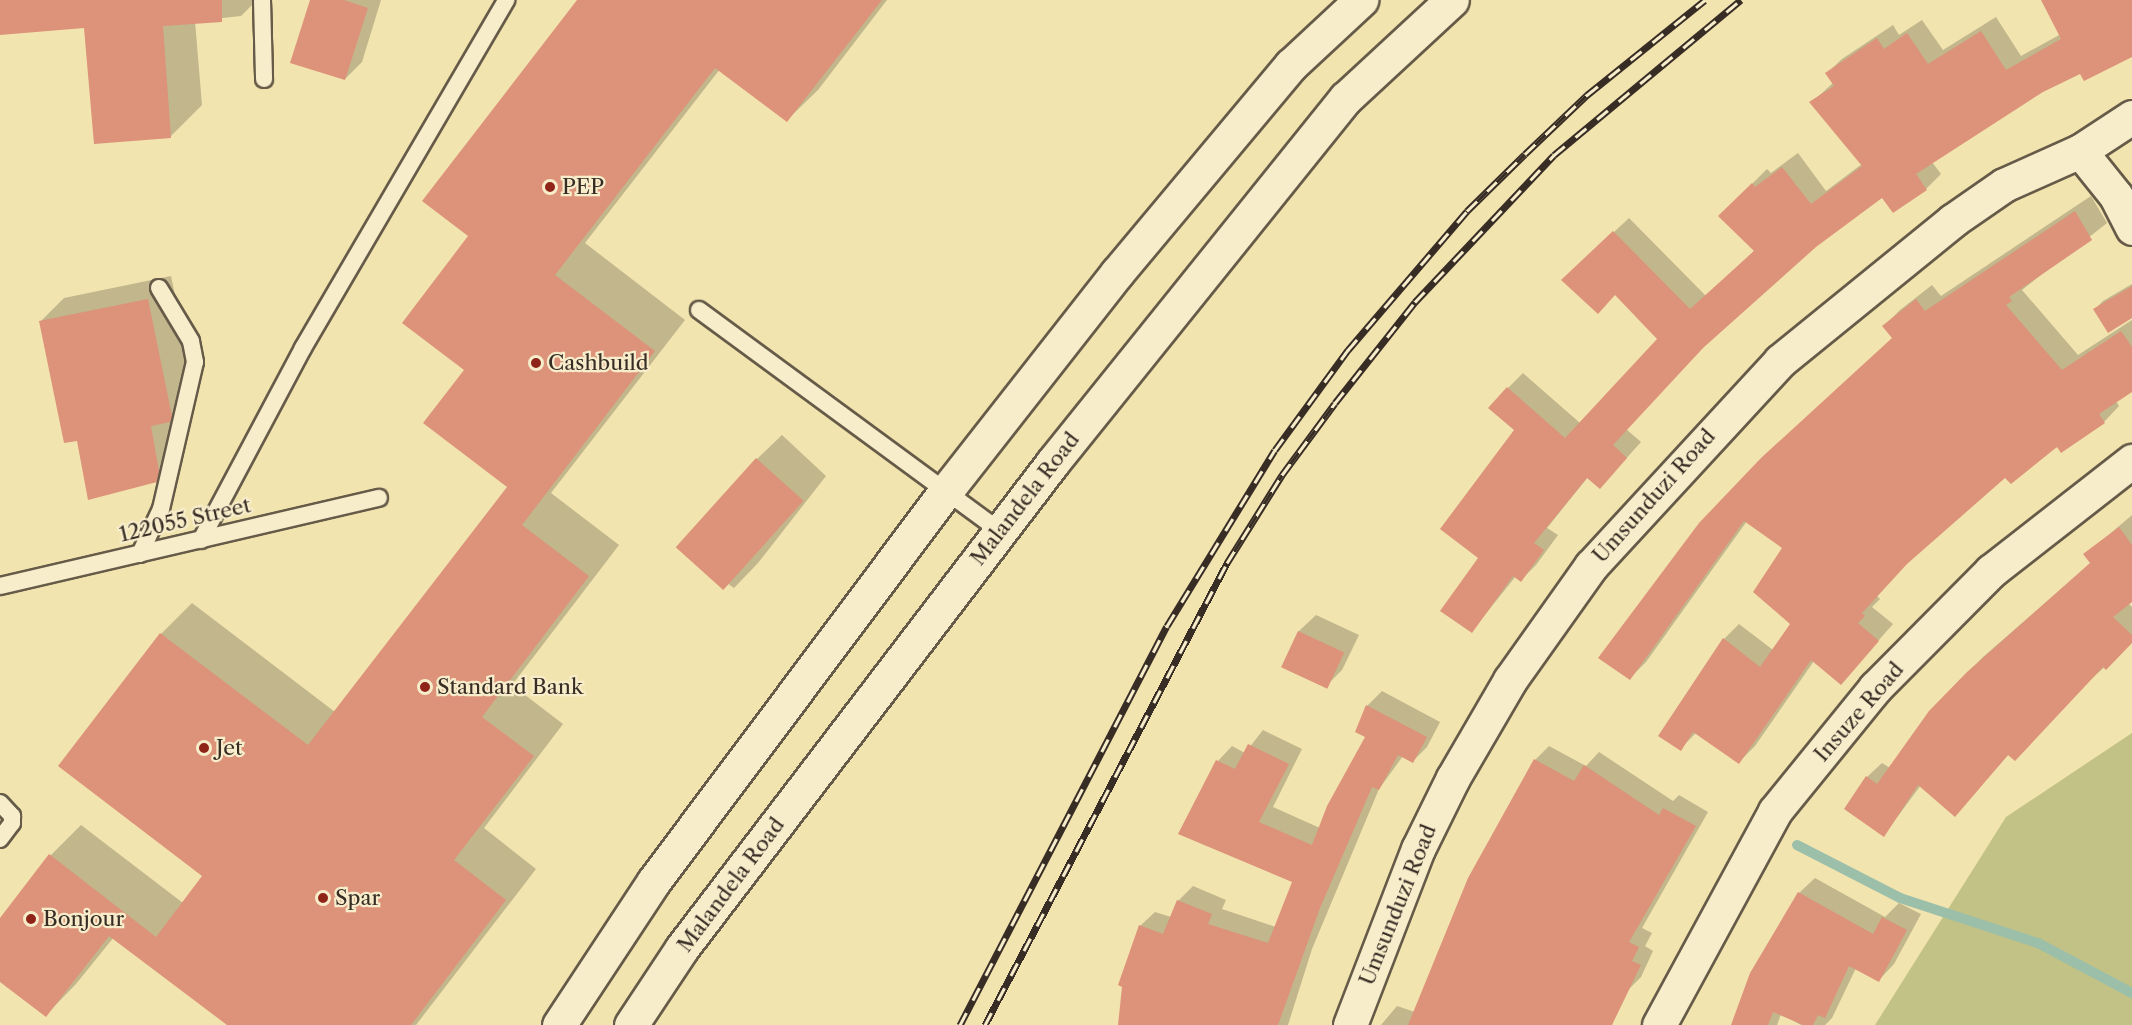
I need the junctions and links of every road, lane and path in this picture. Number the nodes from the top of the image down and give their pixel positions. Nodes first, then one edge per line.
1 (262, 0) edge
2 (506, 0) edge
3 (1361, 0) edge
4 (1452, 0) edge
5 (264, 79) dead end
6 (2132, 117) edge
7 (2080, 151) junction
8 (2132, 228) edge
9 (159, 288) dead end
10 (699, 310) dead end
11 (2132, 461) edge
12 (946, 491) junction
13 (379, 498) dead end
14 (999, 531) junction
15 (201, 540) junction
16 (140, 554) junction
17 (0, 586) edge
18 (0, 803) edge
19 (0, 838) edge
20 (559, 1025) edge
21 (631, 1025) edge
22 (1350, 1025) edge
23 (1659, 1025) edge

1 - 5 lane
2 - 15 lane
3 - 12 main road
4 - 14 main road, Malandela Road
6 - 7 main road, Umsunduzi Road
7 - 8 main road
7 - 22 main road, Umsunduzi Road
9 - 16 lane
10 - 12 lane
11 - 23 main road, Insuze Road
12 - 14 lane
12 - 20 main road
13 - 15 lane, 122055 Street
14 - 21 main road, Malandela Road
15 - 16 lane, 122055 Street
16 - 17 lane, 122055 Street
18 - 19 lane

